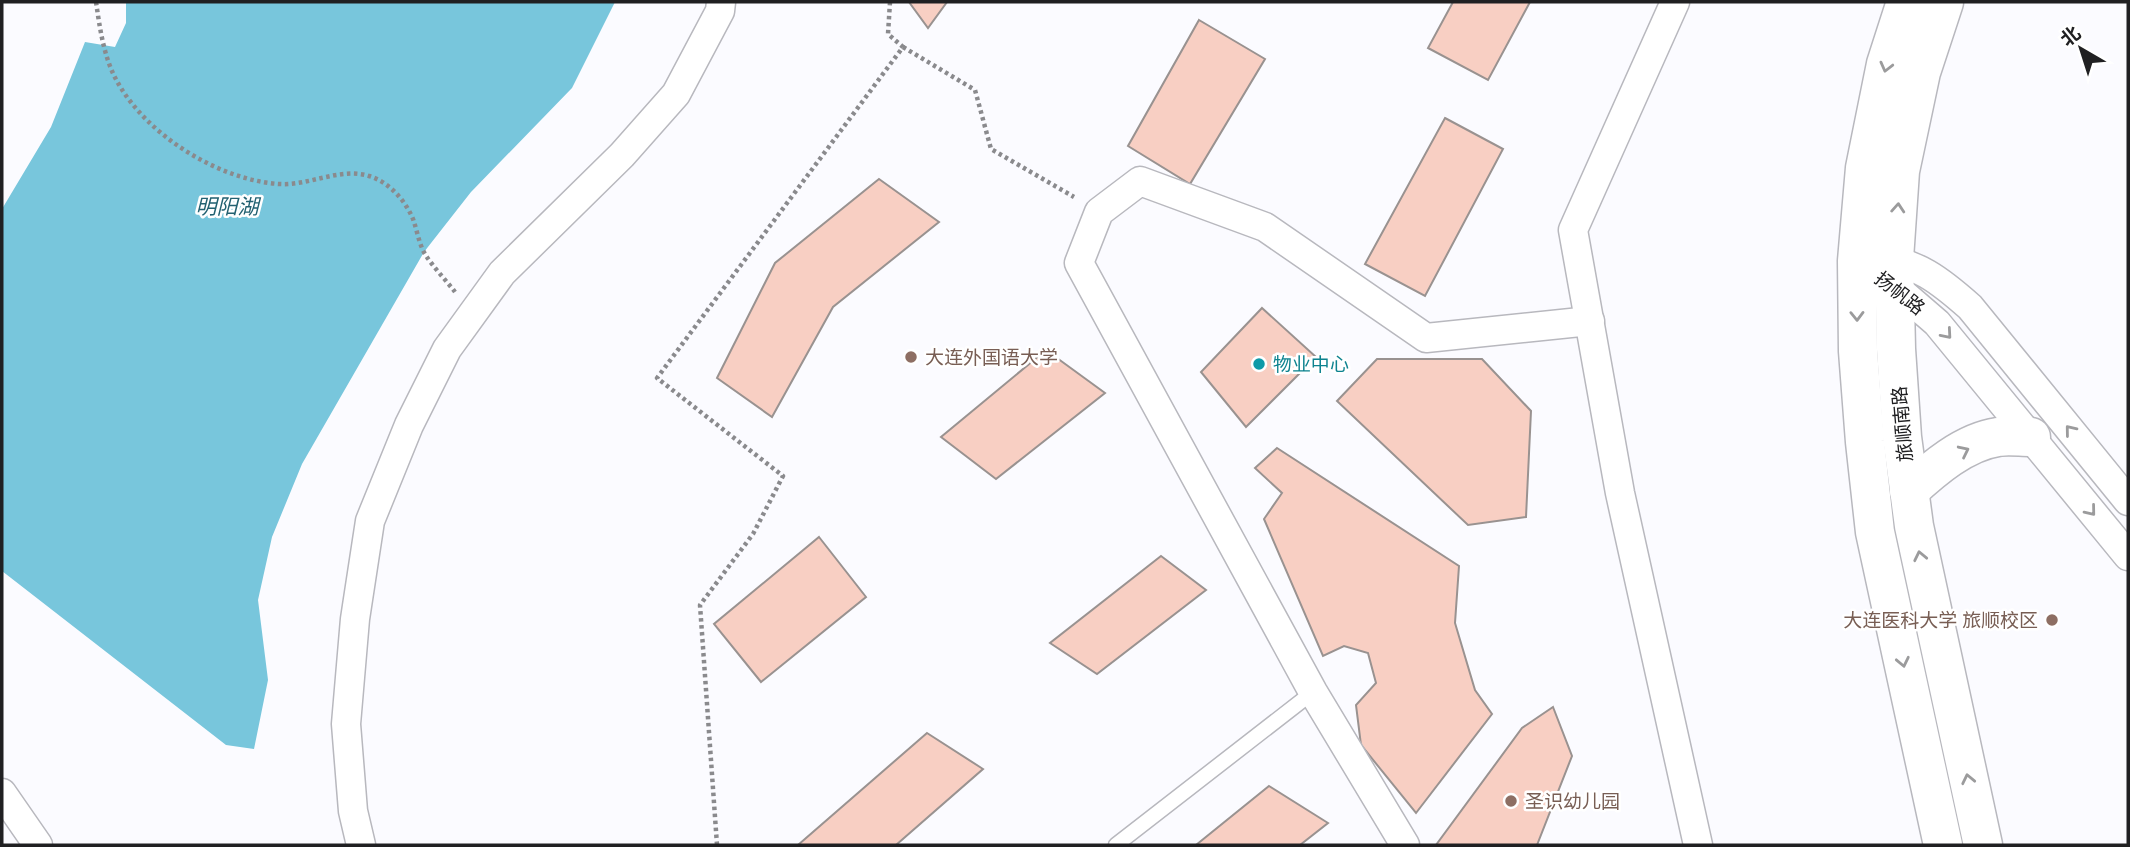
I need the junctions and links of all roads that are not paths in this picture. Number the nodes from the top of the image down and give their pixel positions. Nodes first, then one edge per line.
1 (721, 2) edge
2 (1675, 2) edge
3 (1906, 2) edge
4 (1944, 2) edge
5 (1857, 261) junction
6 (1894, 272) junction
7 (1590, 321) junction
8 (2031, 437) junction
9 (1909, 491) junction
10 (2128, 502) edge
11 (2128, 556) edge
12 (1313, 692) junction
13 (2, 793) edge
14 (37, 845) edge
15 (361, 845) edge
16 (1116, 845) edge
17 (1405, 845) edge
18 (1698, 845) edge
19 (1943, 845) edge
20 (1983, 845) edge

1 - 15 street
2 - 7 street
3 -> 5 highway, 旅顺南路
6 -> 4 highway, 旅顺南路
5 - 6 street, 扬帆路
5 -> 19 highway, 旅顺南路
6 -> 8 street, 扬帆路
6 - 9 highway, 旅顺南路
10 -> 6 street, 扬帆路
7 - 12 street
7 - 18 street
9 -> 8 highway
8 -> 11 street, 扬帆路
20 -> 9 highway, 旅顺南路
12 - 16 lane
12 - 17 street
13 - 14 street

